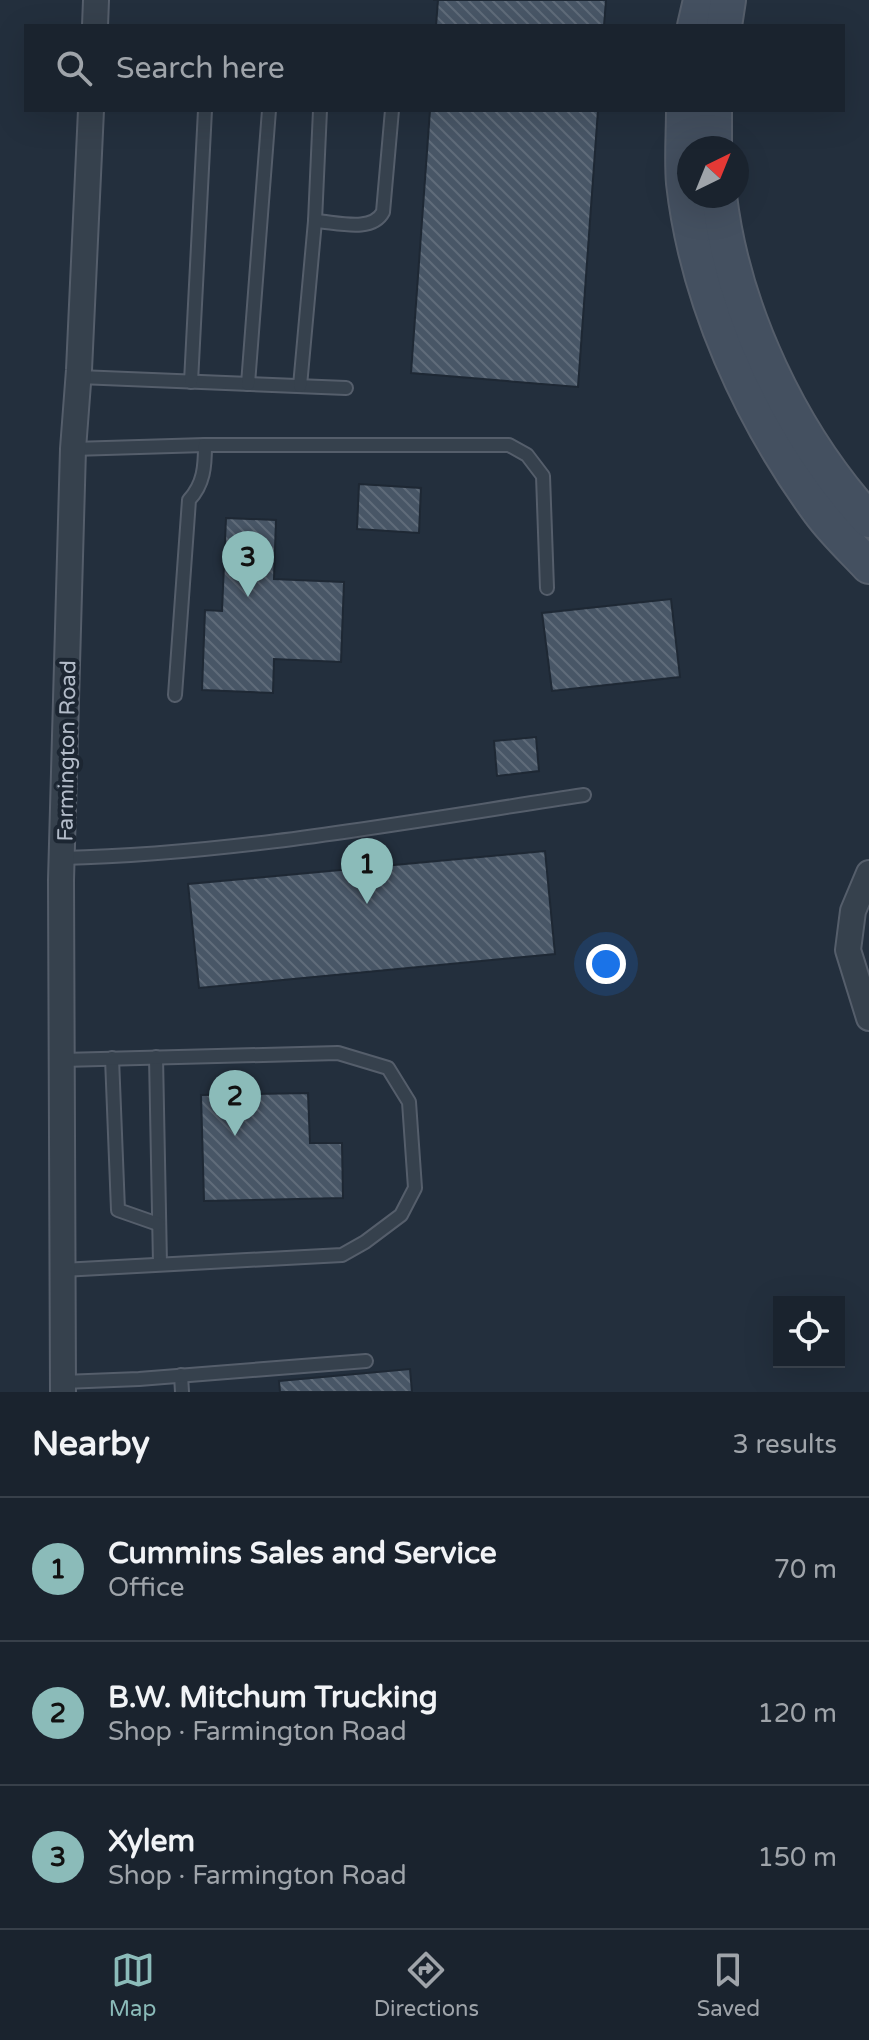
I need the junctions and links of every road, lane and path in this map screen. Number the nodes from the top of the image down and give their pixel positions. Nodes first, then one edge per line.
1 (96, 0) edge
2 (701, 0) edge
3 (728, 0) edge
4 (95, 24) edge
5 (695, 24) edge
6 (724, 24) edge
7 (91, 112) edge
8 (205, 112) edge
9 (269, 112) edge
10 (320, 112) edge
11 (392, 112) edge
12 (684, 112) edge
13 (714, 112) edge
14 (714, 136) edge
15 (720, 208) edge
16 (315, 221) junction
17 (79, 377) junction
18 (191, 382) junction
19 (248, 384) junction
20 (300, 386) junction
21 (346, 388) dead end
22 (205, 445) junction
23 (73, 449) junction
24 (869, 520) edge
25 (869, 566) edge
26 (547, 588) dead end
27 (175, 695) dead end
28 (584, 795) dead end
29 (63, 858) junction
30 (869, 873) edge
31 (869, 1018) edge
32 (156, 1057) junction
33 (112, 1058) junction
34 (62, 1060) junction
35 (158, 1224) junction
36 (160, 1264) junction
37 (62, 1270) junction
38 (366, 1361) dead end
39 (181, 1375) junction
40 (63, 1387) edge
41 (182, 1392) edge

1 - 4 street
2 - 5 main road
3 - 6 main road
7 - 17 street, Farmington Road
8 - 18 lane
9 - 19 lane
10 - 16 lane
11 - 16 lane
12 - 25 main road
13 - 14 main road
15 - 24 main road
16 - 20 lane
17 - 18 lane
17 - 23 street, Farmington Road
18 - 19 lane
19 - 20 lane
20 - 21 lane
22 - 23 lane
22 - 26 lane
22 - 27 lane
23 - 29 street, Farmington Road
28 - 29 lane
29 - 34 street, Farmington Road
30 - 31 street
32 - 33 lane
32 - 35 lane
32 - 36 lane
33 - 34 lane
33 - 35 lane
34 - 37 street, Farmington Road
35 - 36 lane
36 - 37 lane
37 - 40 street, Farmington Road
38 - 39 lane
39 - 40 lane
39 - 41 lane

